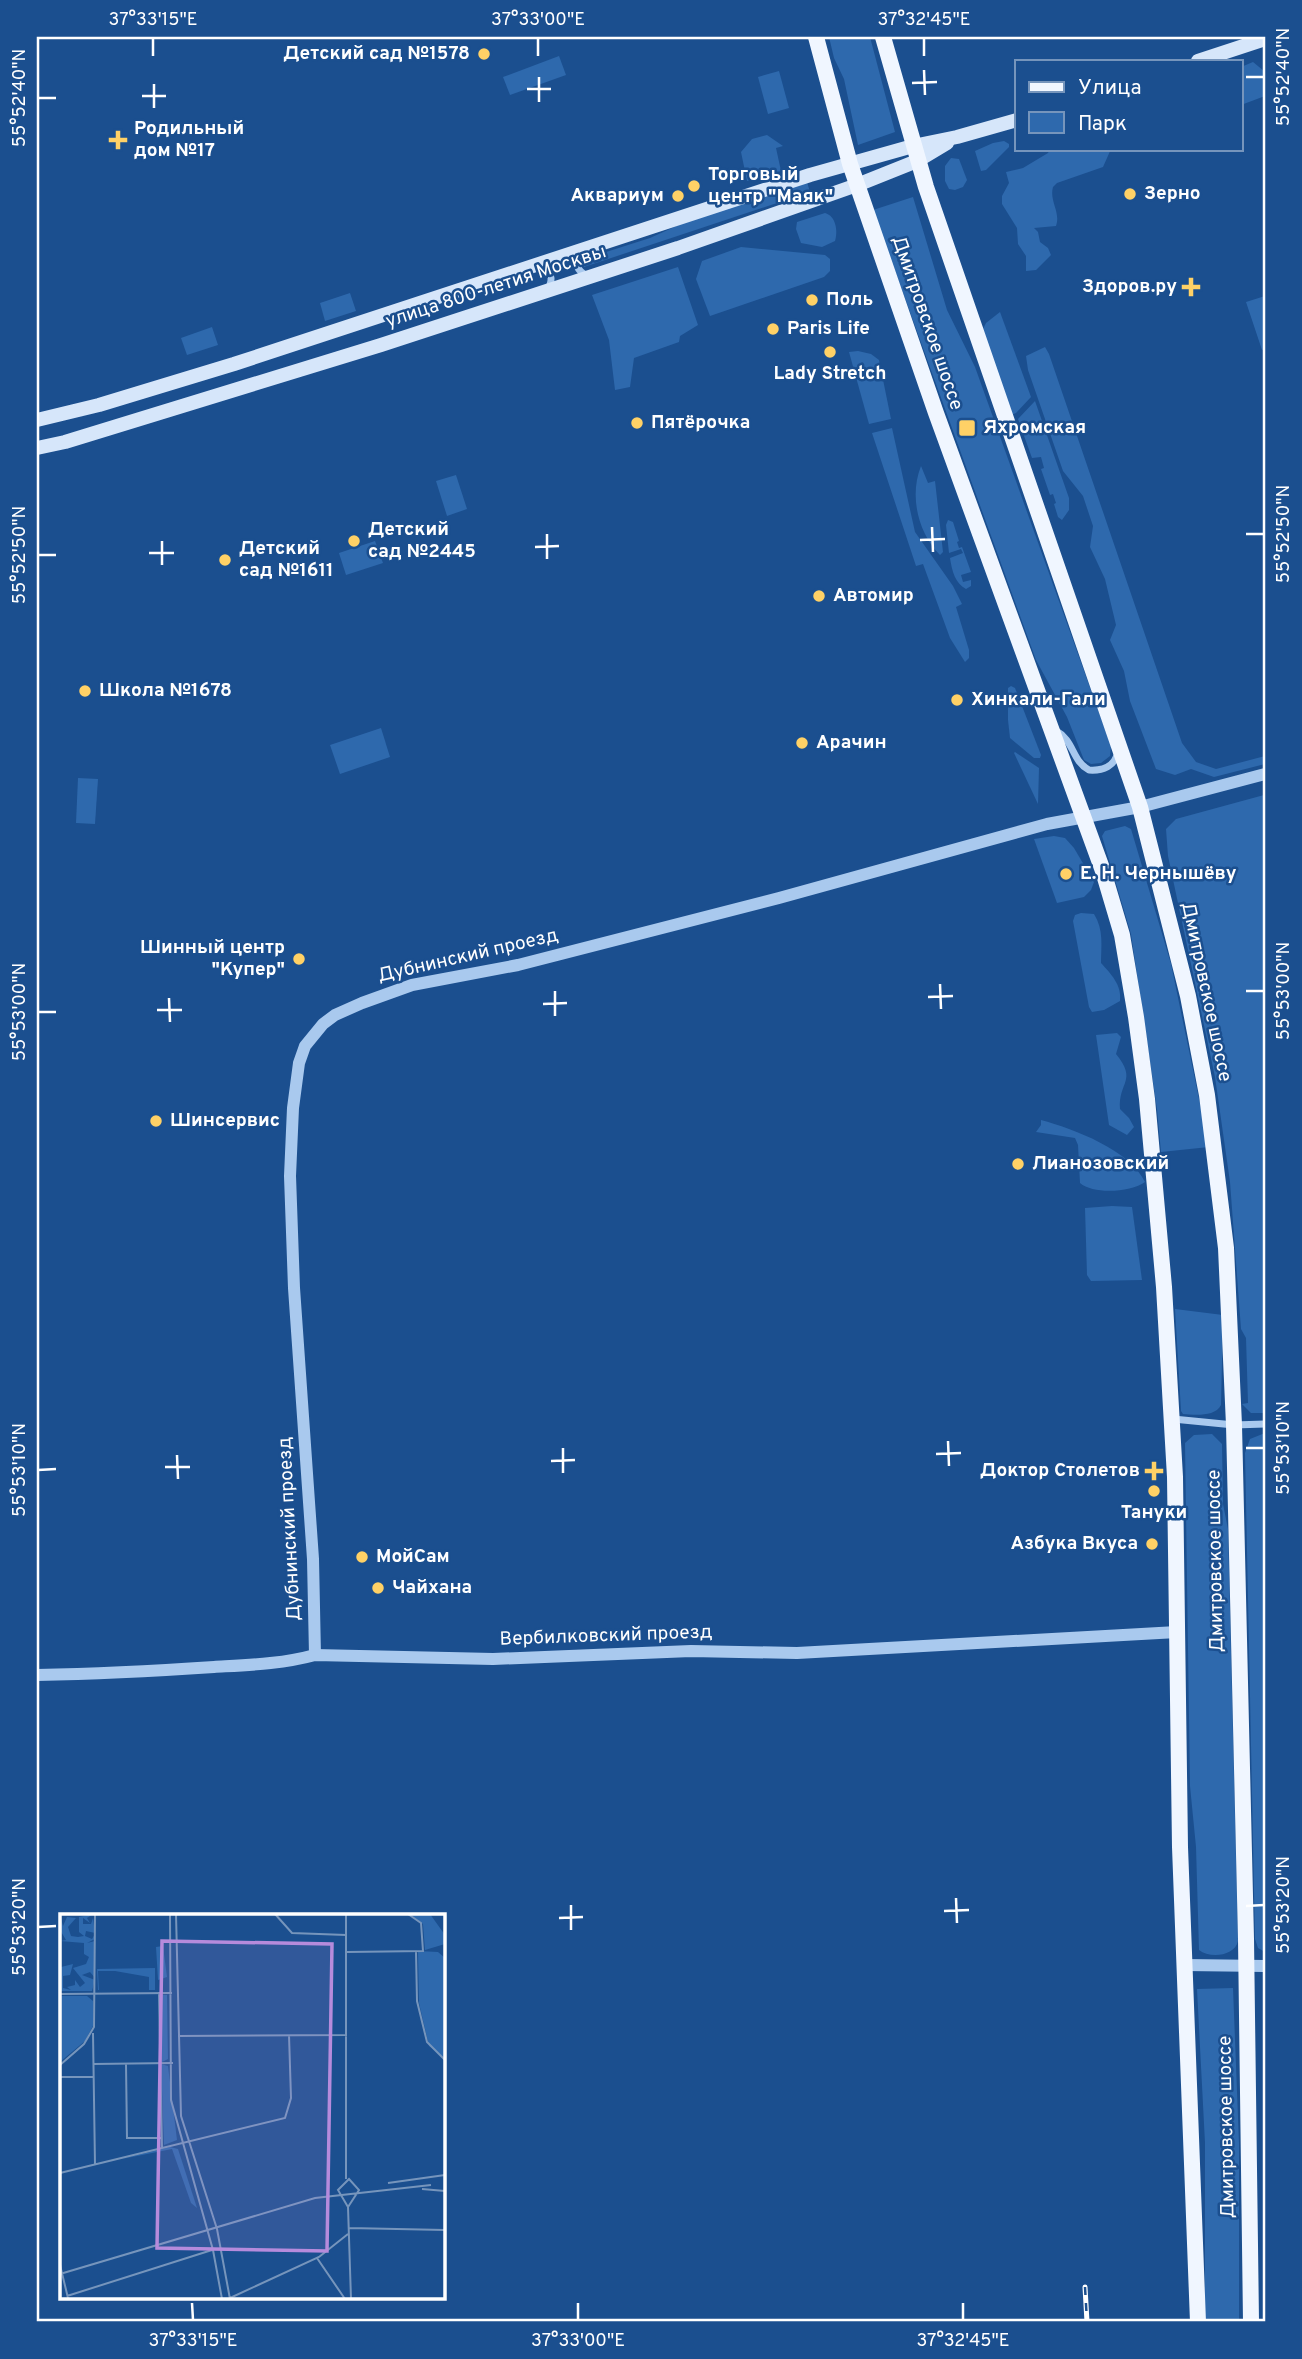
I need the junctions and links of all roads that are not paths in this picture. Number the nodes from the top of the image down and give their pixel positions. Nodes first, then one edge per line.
1 (817, 37) edge
2 (883, 37) edge
3 (1265, 39) edge
4 (1201, 60) edge
5 (1015, 121) edge
6 (915, 154) junction
7 (849, 164) junction
8 (857, 184) junction
9 (584, 250) junction
10 (535, 266) junction
11 (593, 276) junction
12 (545, 292) junction
13 (37, 420) edge
14 (37, 448) edge
15 (1052, 728) junction
16 (1118, 742) junction
17 (1265, 774) edge
18 (1140, 807) junction
19 (1083, 816) junction
20 (1173, 1419) junction
21 (1265, 1424) edge
22 (1234, 1425) junction
23 (1177, 1632) junction
24 (315, 1655) junction
25 (37, 1675) edge
26 (1185, 1965) junction
27 (1246, 1965) junction
28 (1265, 1966) edge
29 (1198, 2322) edge
30 (1251, 2322) edge

1 - 7 main road, Дмитровское шоссе
2 - 6 main road, Дмитровское шоссе
3 - 4 main road
5 - 6 main road, улица 800-летия Москвы
6 - 7 main road, улица 800-летия Москвы
6 - 8 main road, улица 800-летия Москвы
6 - 16 main road, Дмитровское шоссе
7 - 8 main road, Дмитровское шоссе
7 - 9 main road, улица 800-летия Москвы
8 - 11 main road, улица 800-летия Москвы
8 - 15 main road, Дмитровское шоссе
9 - 10 main road, улица 800-летия Москвы
9 - 11 street
10 - 12 street
10 - 13 main road, улица 800-летия Москвы
11 - 12 main road, улица 800-летия Москвы
12 - 14 main road, улица 800-летия Москвы
15 - 16 street
15 - 19 main road, Дмитровское шоссе
16 - 18 main road, Дмитровское шоссе
17 - 18 street
18 - 19 street
18 - 22 main road, Дмитровское шоссе
19 - 20 main road, Дмитровское шоссе
19 - 24 street, Дубнинский проезд
20 - 22 street
20 - 23 main road, Дмитровское шоссе
21 - 22 street
22 - 27 main road, Дмитровское шоссе
23 - 24 street, Вербилковский проезд
23 - 26 main road, Дмитровское шоссе
24 - 25 street, Вербилковский проезд
26 - 27 street
26 - 29 main road, Дмитровское шоссе
27 - 28 street
27 - 30 main road, Дмитровское шоссе

